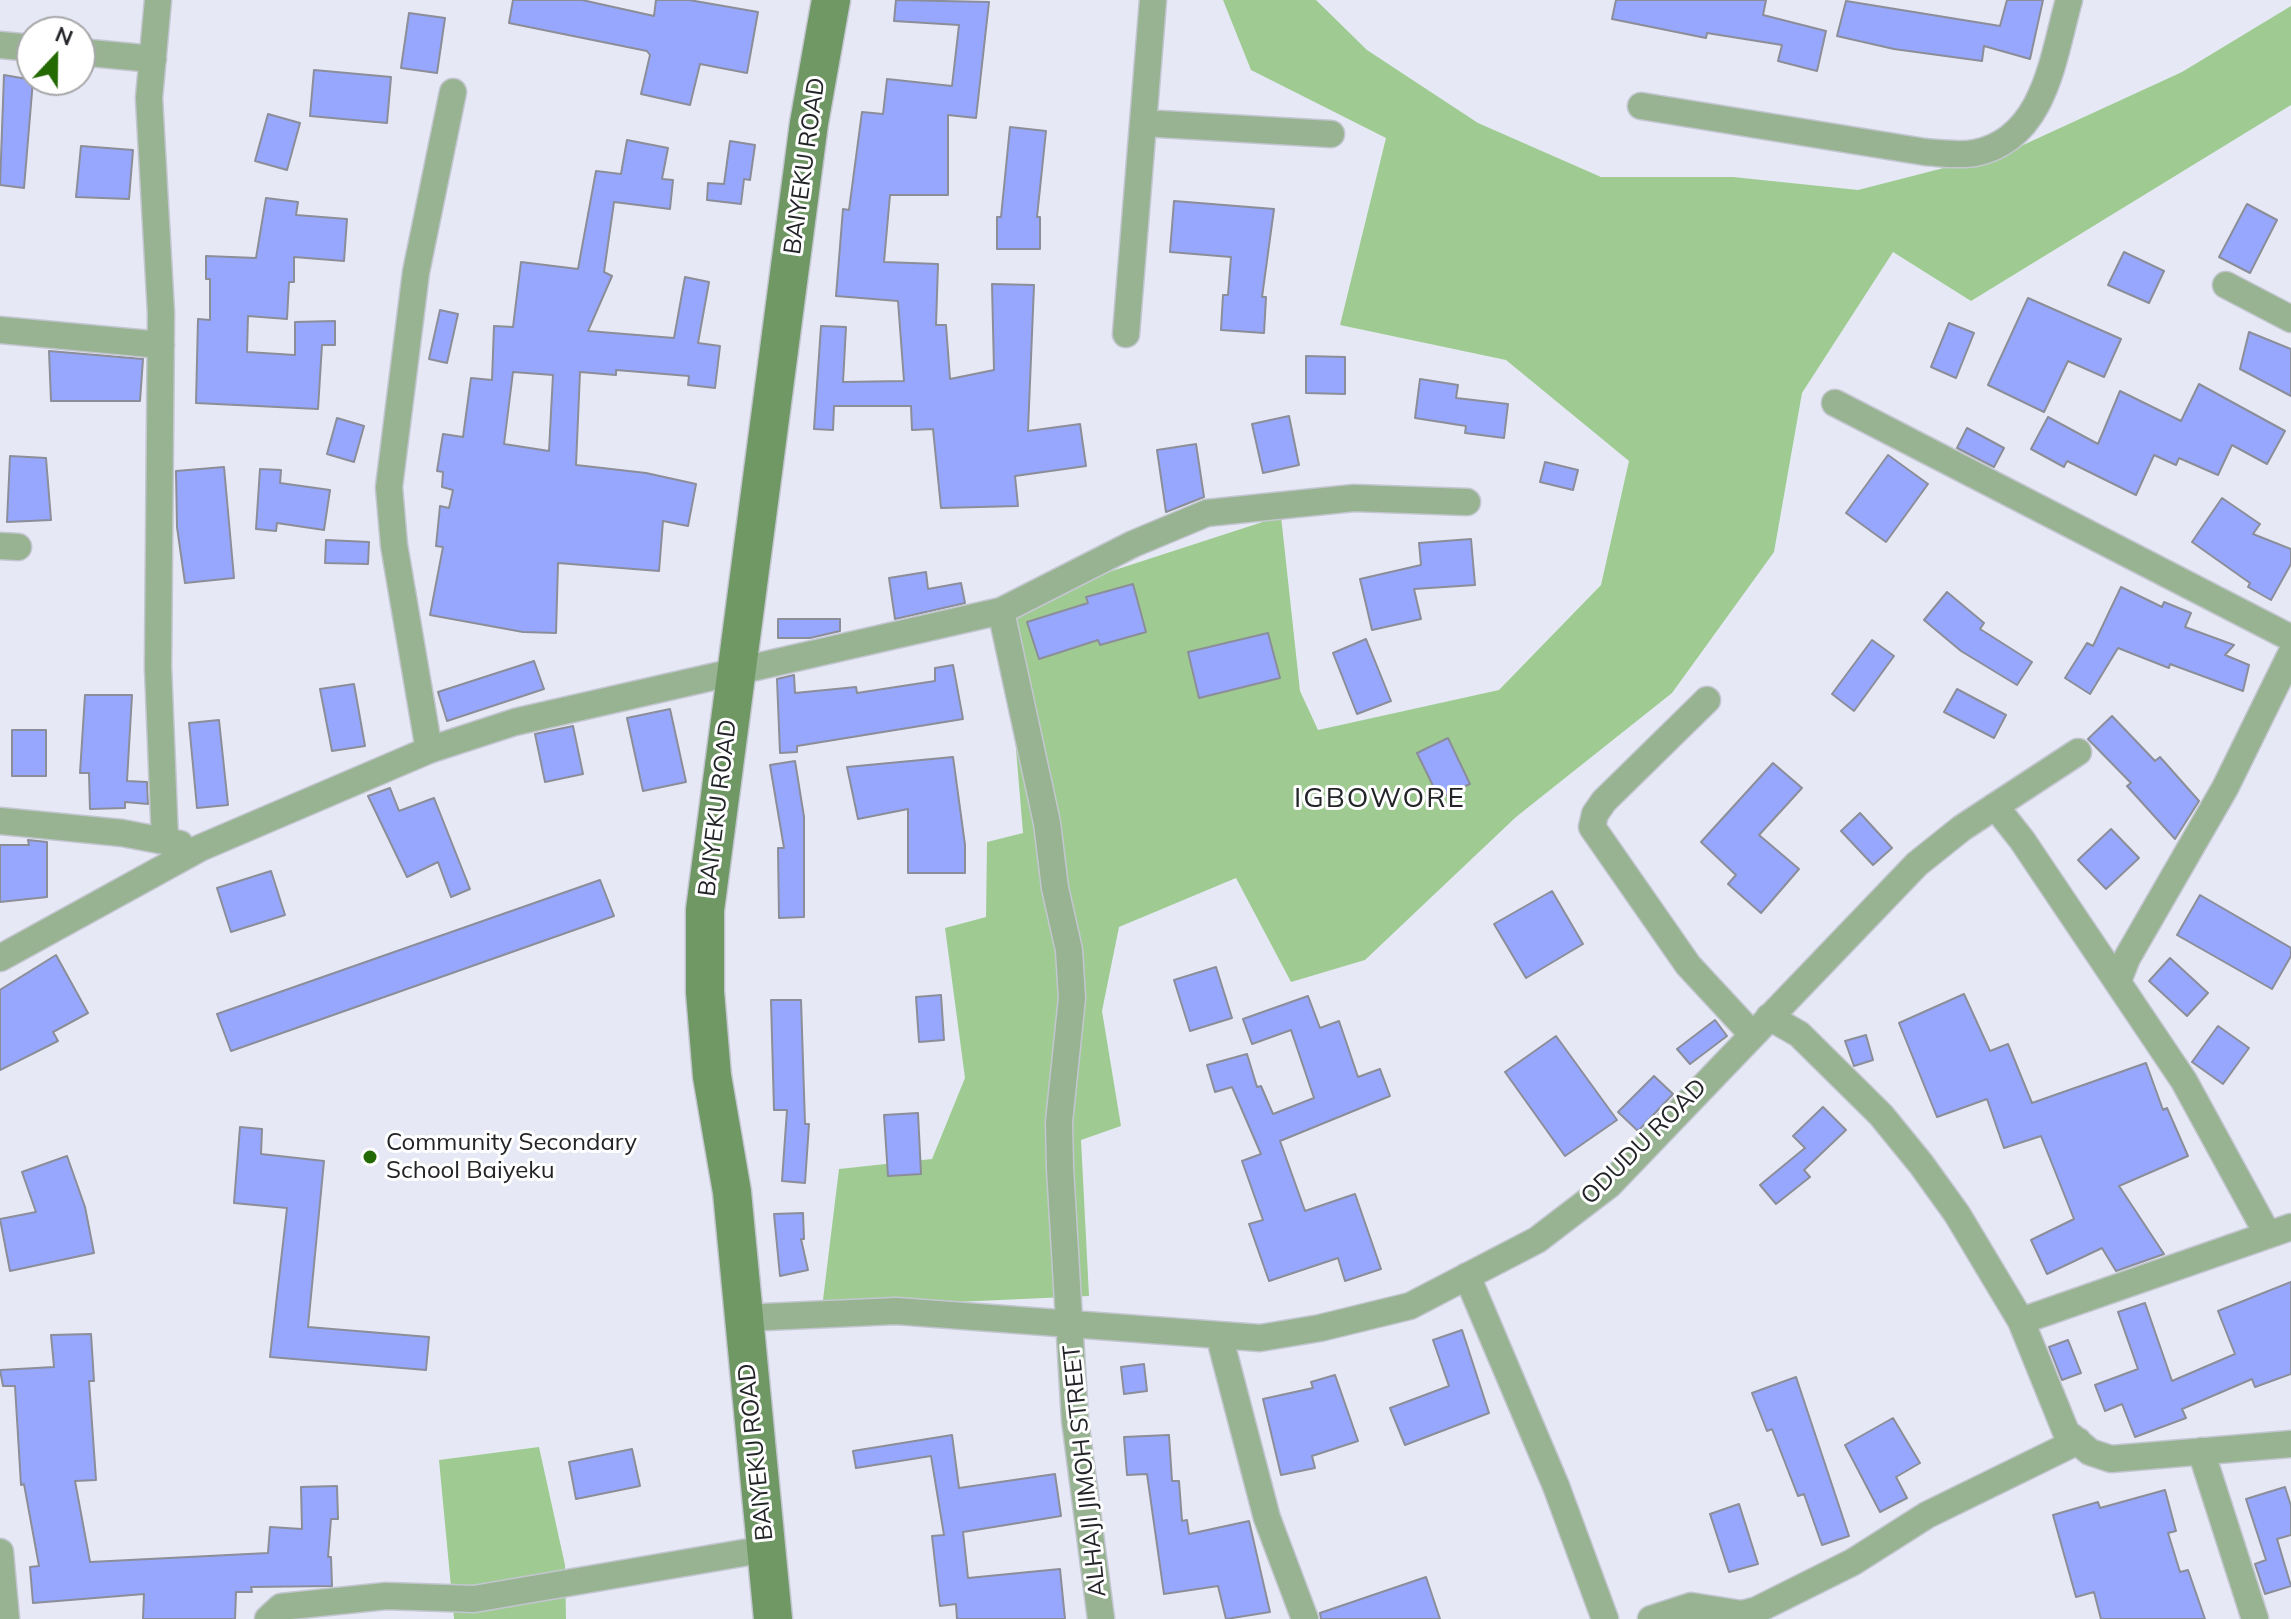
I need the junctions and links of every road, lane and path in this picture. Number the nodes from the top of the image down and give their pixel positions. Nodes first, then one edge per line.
1 (158, 0) edge
2 (831, 0) edge
3 (1153, 0) edge
4 (2069, 0) edge
5 (96, 54) edge
6 (153, 59) junction
7 (453, 92) dead end
8 (1641, 106) dead end
9 (1143, 123) junction
10 (1331, 134) dead end
11 (2226, 285) dead end
12 (2291, 319) edge
13 (0, 330) edge
14 (1126, 334) dead end
15 (161, 345) junction
16 (1835, 403) dead end
17 (1467, 502) dead end
18 (1001, 611) junction
19 (2291, 638) edge
20 (2291, 654) edge
21 (735, 671) junction
22 (1707, 700) dead end
23 (429, 750) junction
24 (2078, 752) dead end
25 (1995, 806) junction
26 (0, 821) edge
27 (122, 833) junction
28 (165, 841) junction
29 (200, 848) junction
30 (139, 880) junction
31 (0, 958) edge
32 (2123, 970) junction
33 (1760, 1026) junction
34 (2280, 1231) edge
35 (1467, 1276) junction
36 (743, 1318) junction
37 (2021, 1321) junction
38 (1069, 1322) junction
39 (1219, 1335) junction
40 (2078, 1441) junction
41 (2291, 1444) edge
42 (2201, 1451) junction
43 (766, 1549) junction
44 (0, 1552) edge
45 (6, 1619) edge
46 (268, 1619) edge
47 (773, 1619) edge
48 (1101, 1619) edge
49 (1305, 1619) edge
50 (1605, 1619) edge
51 (1651, 1619) edge
52 (2255, 1619) edge

1 - 6 street
2 - 21 main road, BAIYEKU ROAD
3 - 9 street
4 - 8 street
5 - 6 street
6 - 15 street
7 - 23 street
9 - 10 street
9 - 14 street
11 - 12 street
13 - 15 street
15 - 28 street
16 - 19 street
17 - 18 street
18 - 21 street
18 - 38 street, ALHAJI JIMOH STREET
20 - 32 street
21 - 23 street
21 - 36 main road, BAIYEKU ROAD
22 - 33 street
23 - 29 street
24 - 25 street, ODUDU ROAD
25 - 32 street
25 - 33 street, ODUDU ROAD
26 - 27 street
27 - 28 street
27 - 30 street
28 - 29 street
29 - 30 street
30 - 31 street
32 - 34 street
33 - 35 street, ODUDU ROAD
33 - 37 street
34 - 37 street
35 - 39 street, ODUDU ROAD
35 - 50 street
36 - 38 street, ODUDU ROAD
36 - 43 main road, BAIYEKU ROAD
37 - 40 street
38 - 39 street, ODUDU ROAD
38 - 48 street, ALHAJI JIMOH STREET
39 - 49 street
40 - 42 street
40 - 51 street
41 - 42 street
42 - 52 street
43 - 46 street
43 - 47 main road, BAIYEKU ROAD
44 - 45 street

